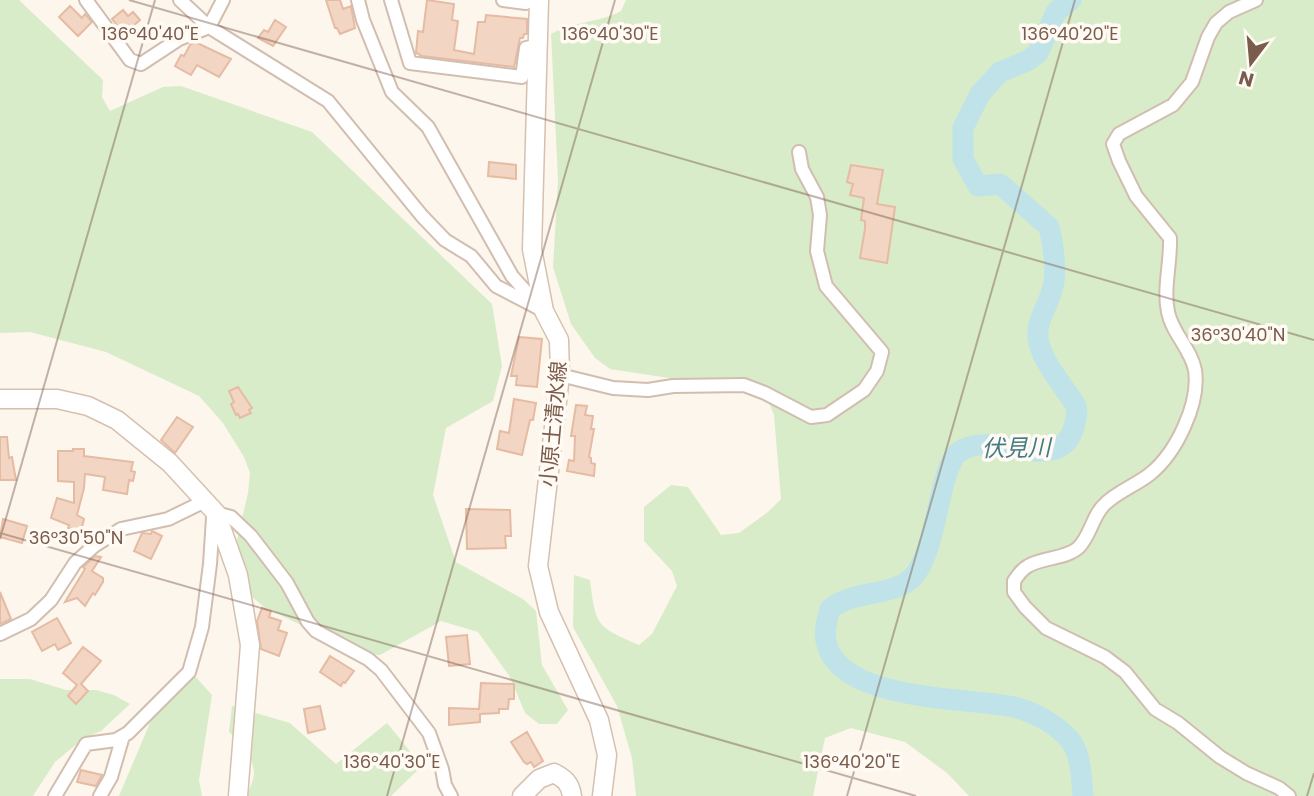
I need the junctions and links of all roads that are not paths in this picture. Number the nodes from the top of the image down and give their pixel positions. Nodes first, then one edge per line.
1 (86, 0) edge
2 (180, 0) edge
3 (223, 0) edge
4 (358, 0) edge
5 (391, 0) edge
6 (503, 0) edge
7 (526, 0) edge
8 (538, 0) edge
9 (1256, 0) edge
10 (209, 27) junction
11 (537, 46) junction
12 (799, 152) dead end
13 (544, 311) junction
14 (559, 375) junction
15 (0, 399) edge
16 (210, 507) junction
17 (0, 634) edge
18 (123, 736) junction
19 (55, 796) edge
20 (100, 796) edge
21 (238, 796) edge
22 (452, 796) edge
23 (522, 796) edge
24 (572, 796) edge
25 (602, 796) edge
26 (1289, 796) edge

1 - 10 street
2 - 10 street
3 - 10 street
4 - 13 street
5 - 11 street
6 - 7 street
8 - 11 main road, 小原土清水線
9 - 26 street
10 - 13 street
11 - 13 main road, 小原土清水線
12 - 14 street
13 - 14 main road, 小原土清水線
14 - 25 main road, 小原土清水線
15 - 16 main road
16 - 17 street
16 - 18 street
16 - 21 main road
16 - 22 street
18 - 19 street
18 - 20 street
23 - 24 main road

